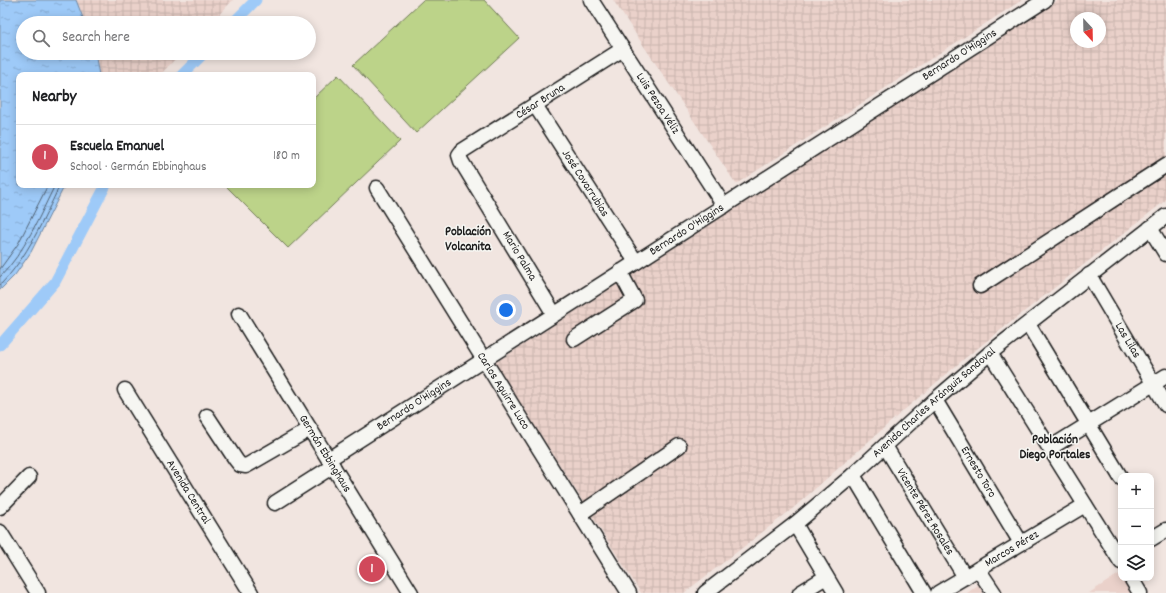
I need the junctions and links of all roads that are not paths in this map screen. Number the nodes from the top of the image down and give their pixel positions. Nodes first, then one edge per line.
1 (591, 0) edge
2 (1045, 0) edge
3 (623, 49) junction
4 (535, 105) junction
5 (459, 155) joint
6 (1166, 165) edge
7 (377, 188) dead end
8 (724, 206) junction
9 (1166, 216) edge
10 (1150, 228) junction
11 (1166, 254) edge
12 (636, 262) junction
13 (620, 272) junction
14 (1089, 275) junction
15 (980, 286) dead end
16 (239, 314) dead end
17 (554, 314) junction
18 (1028, 324) junction
19 (574, 339) dead end
20 (990, 353) junction
21 (484, 360) junction
22 (1166, 376) edge
23 (1154, 384) junction
24 (125, 390) dead end
25 (935, 400) junction
26 (1166, 405) edge
27 (207, 416) dead end
28 (1088, 424) junction
29 (310, 428) junction
30 (679, 446) dead end
31 (886, 446) junction
32 (1050, 448) junction
33 (331, 463) junction
34 (1118, 473) edge
35 (853, 475) junction
36 (29, 477) dead end
37 (275, 503) dead end
38 (1085, 505) junction
39 (0, 507) edge
40 (580, 514) junction
41 (795, 524) junction
42 (0, 532) edge
43 (1021, 543) junction
44 (1118, 557) edge
45 (978, 569) junction
46 (826, 577) junction
47 (965, 577) junction
48 (1133, 581) edge
49 (38, 593) edge
50 (251, 593) edge
51 (411, 593) edge
52 (629, 593) edge
53 (705, 593) edge
54 (800, 593) edge
55 (836, 593) edge
56 (924, 593) edge
57 (938, 593) edge
58 (994, 593) edge
59 (1140, 593) edge

1 - 3 street, Luis Pezoa Véliz
2 - 8 street, Bernardo O'Higgins
3 - 4 street, César Bruna
3 - 8 street, Luis Pezoa Véliz
4 - 5 street, César Bruna
4 - 12 street, José Covarrubias
5 - 17 street, Mario Palma
6 - 15 street
7 - 21 street, Carlos Aguirre Luco
8 - 12 street, Bernardo O'Higgins
9 - 10 street, Avenida Charles Aránguiz Sandoval
10 - 11 street
10 - 14 street, Avenida Charles Aránguiz Sandoval
12 - 13 street, Bernardo O'Higgins
13 - 17 street, Bernardo O'Higgins
13 - 19 street
14 - 18 street, Avenida Charles Aránguiz Sandoval
14 - 23 street, Las Lilas
16 - 29 street, Germán Ebbinghaus
17 - 21 street, Bernardo O'Higgins
18 - 20 street, Avenida Charles Aránguiz Sandoval
18 - 28 street
20 - 25 street, Avenida Charles Aránguiz Sandoval
20 - 32 street
21 - 33 street, Bernardo O'Higgins
21 - 40 street, Carlos Aguirre Luco
22 - 23 street
23 - 26 street, Las Lilas
23 - 28 street
24 - 50 street, Avenida Central
25 - 31 street, Avenida Charles Aránguiz Sandoval
25 - 43 street, Ernesto Toro
27 - 29 street
28 - 32 street
28 - 34 street
29 - 33 street, Germán Ebbinghaus
30 - 40 street
31 - 35 street, Avenida Charles Aránguiz Sandoval
31 - 47 street, Vicente Pérez Rosales
32 - 38 street
33 - 37 street, Bernardo O'Higgins
33 - 51 street, Germán Ebbinghaus
35 - 41 street, Avenida Charles Aránguiz Sandoval
35 - 56 street
36 - 39 street
38 - 43 street, Marcos Pérez
38 - 44 street
40 - 52 street, Carlos Aguirre Luco
41 - 46 street
41 - 53 street, Avenida Charles Aránguiz Sandoval
42 - 49 street
43 - 45 street, Marcos Pérez
45 - 47 street, Marcos Pérez
45 - 58 street
46 - 54 street
46 - 55 street
47 - 57 street, Marcos Pérez
48 - 59 street

